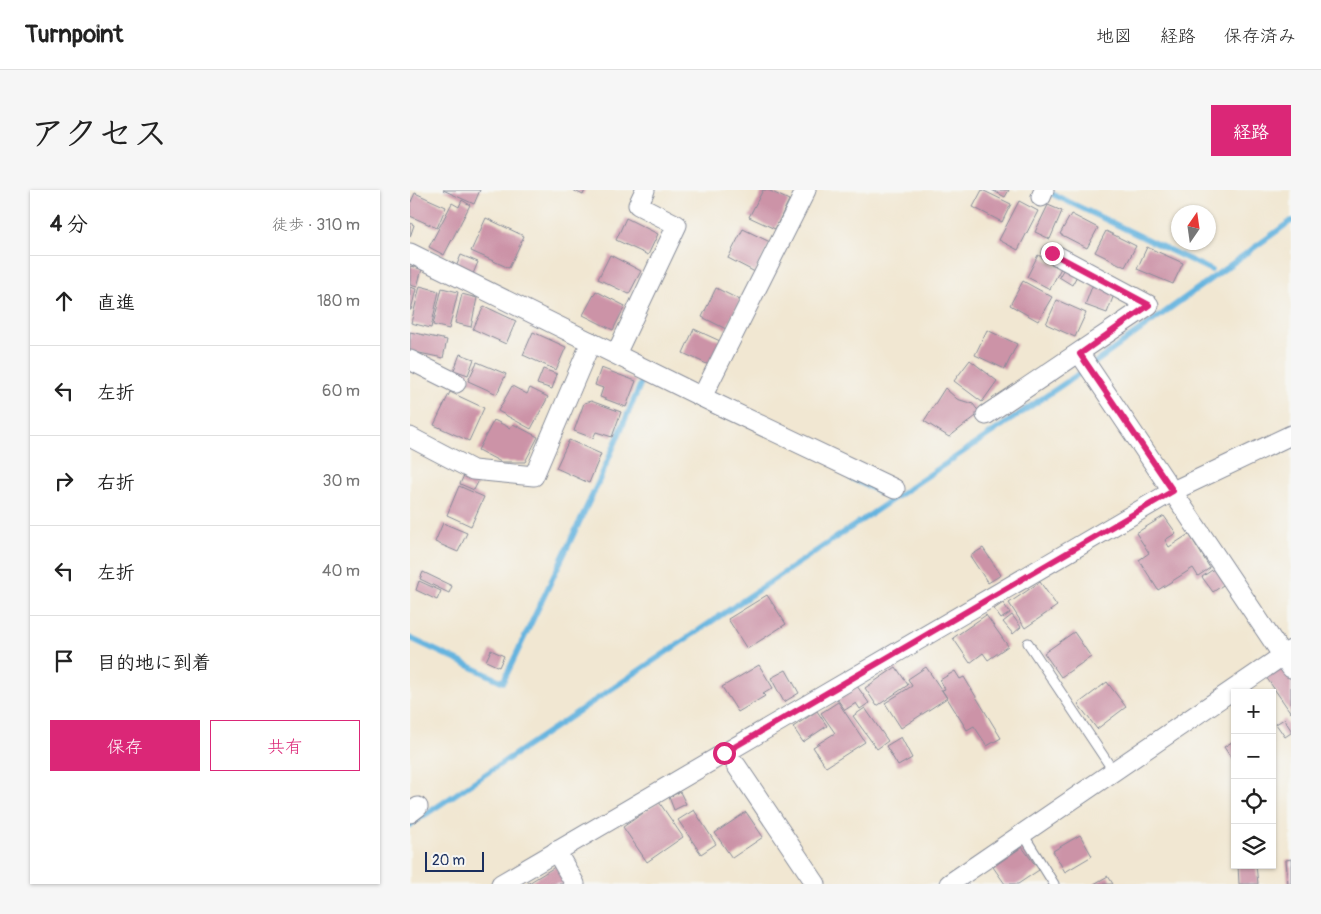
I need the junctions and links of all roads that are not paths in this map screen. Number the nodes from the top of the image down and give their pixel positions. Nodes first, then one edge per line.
1 (644, 190) edge
2 (806, 190) edge
3 (410, 253) edge
4 (1052, 253) dead end
5 (591, 342) junction
6 (616, 354) junction
7 (1080, 354) junction
8 (410, 360) edge
9 (456, 383) dead end
10 (702, 397) junction
11 (986, 415) dead end
12 (1291, 436) edge
13 (410, 437) edge
14 (895, 489) dead end
15 (1176, 495) junction
16 (1028, 643) dead end
17 (1288, 658) edge
18 (736, 765) dead end
19 (1114, 772) junction
20 (1023, 834) junction
21 (559, 856) junction
22 (501, 884) edge
23 (575, 884) edge
24 (816, 884) edge
25 (950, 884) edge
26 (1054, 884) edge

1 - 6 street
2 - 10 street
3 - 5 street
4 - 7 street
5 - 6 street
5 - 13 street
6 - 10 street
7 - 11 street
7 - 15 street
8 - 9 street
10 - 14 street
12 - 15 street
15 - 17 street
15 - 21 street
16 - 19 lane
17 - 19 street
18 - 24 street
19 - 20 street
20 - 25 street
20 - 26 lane
21 - 22 street
21 - 23 street

